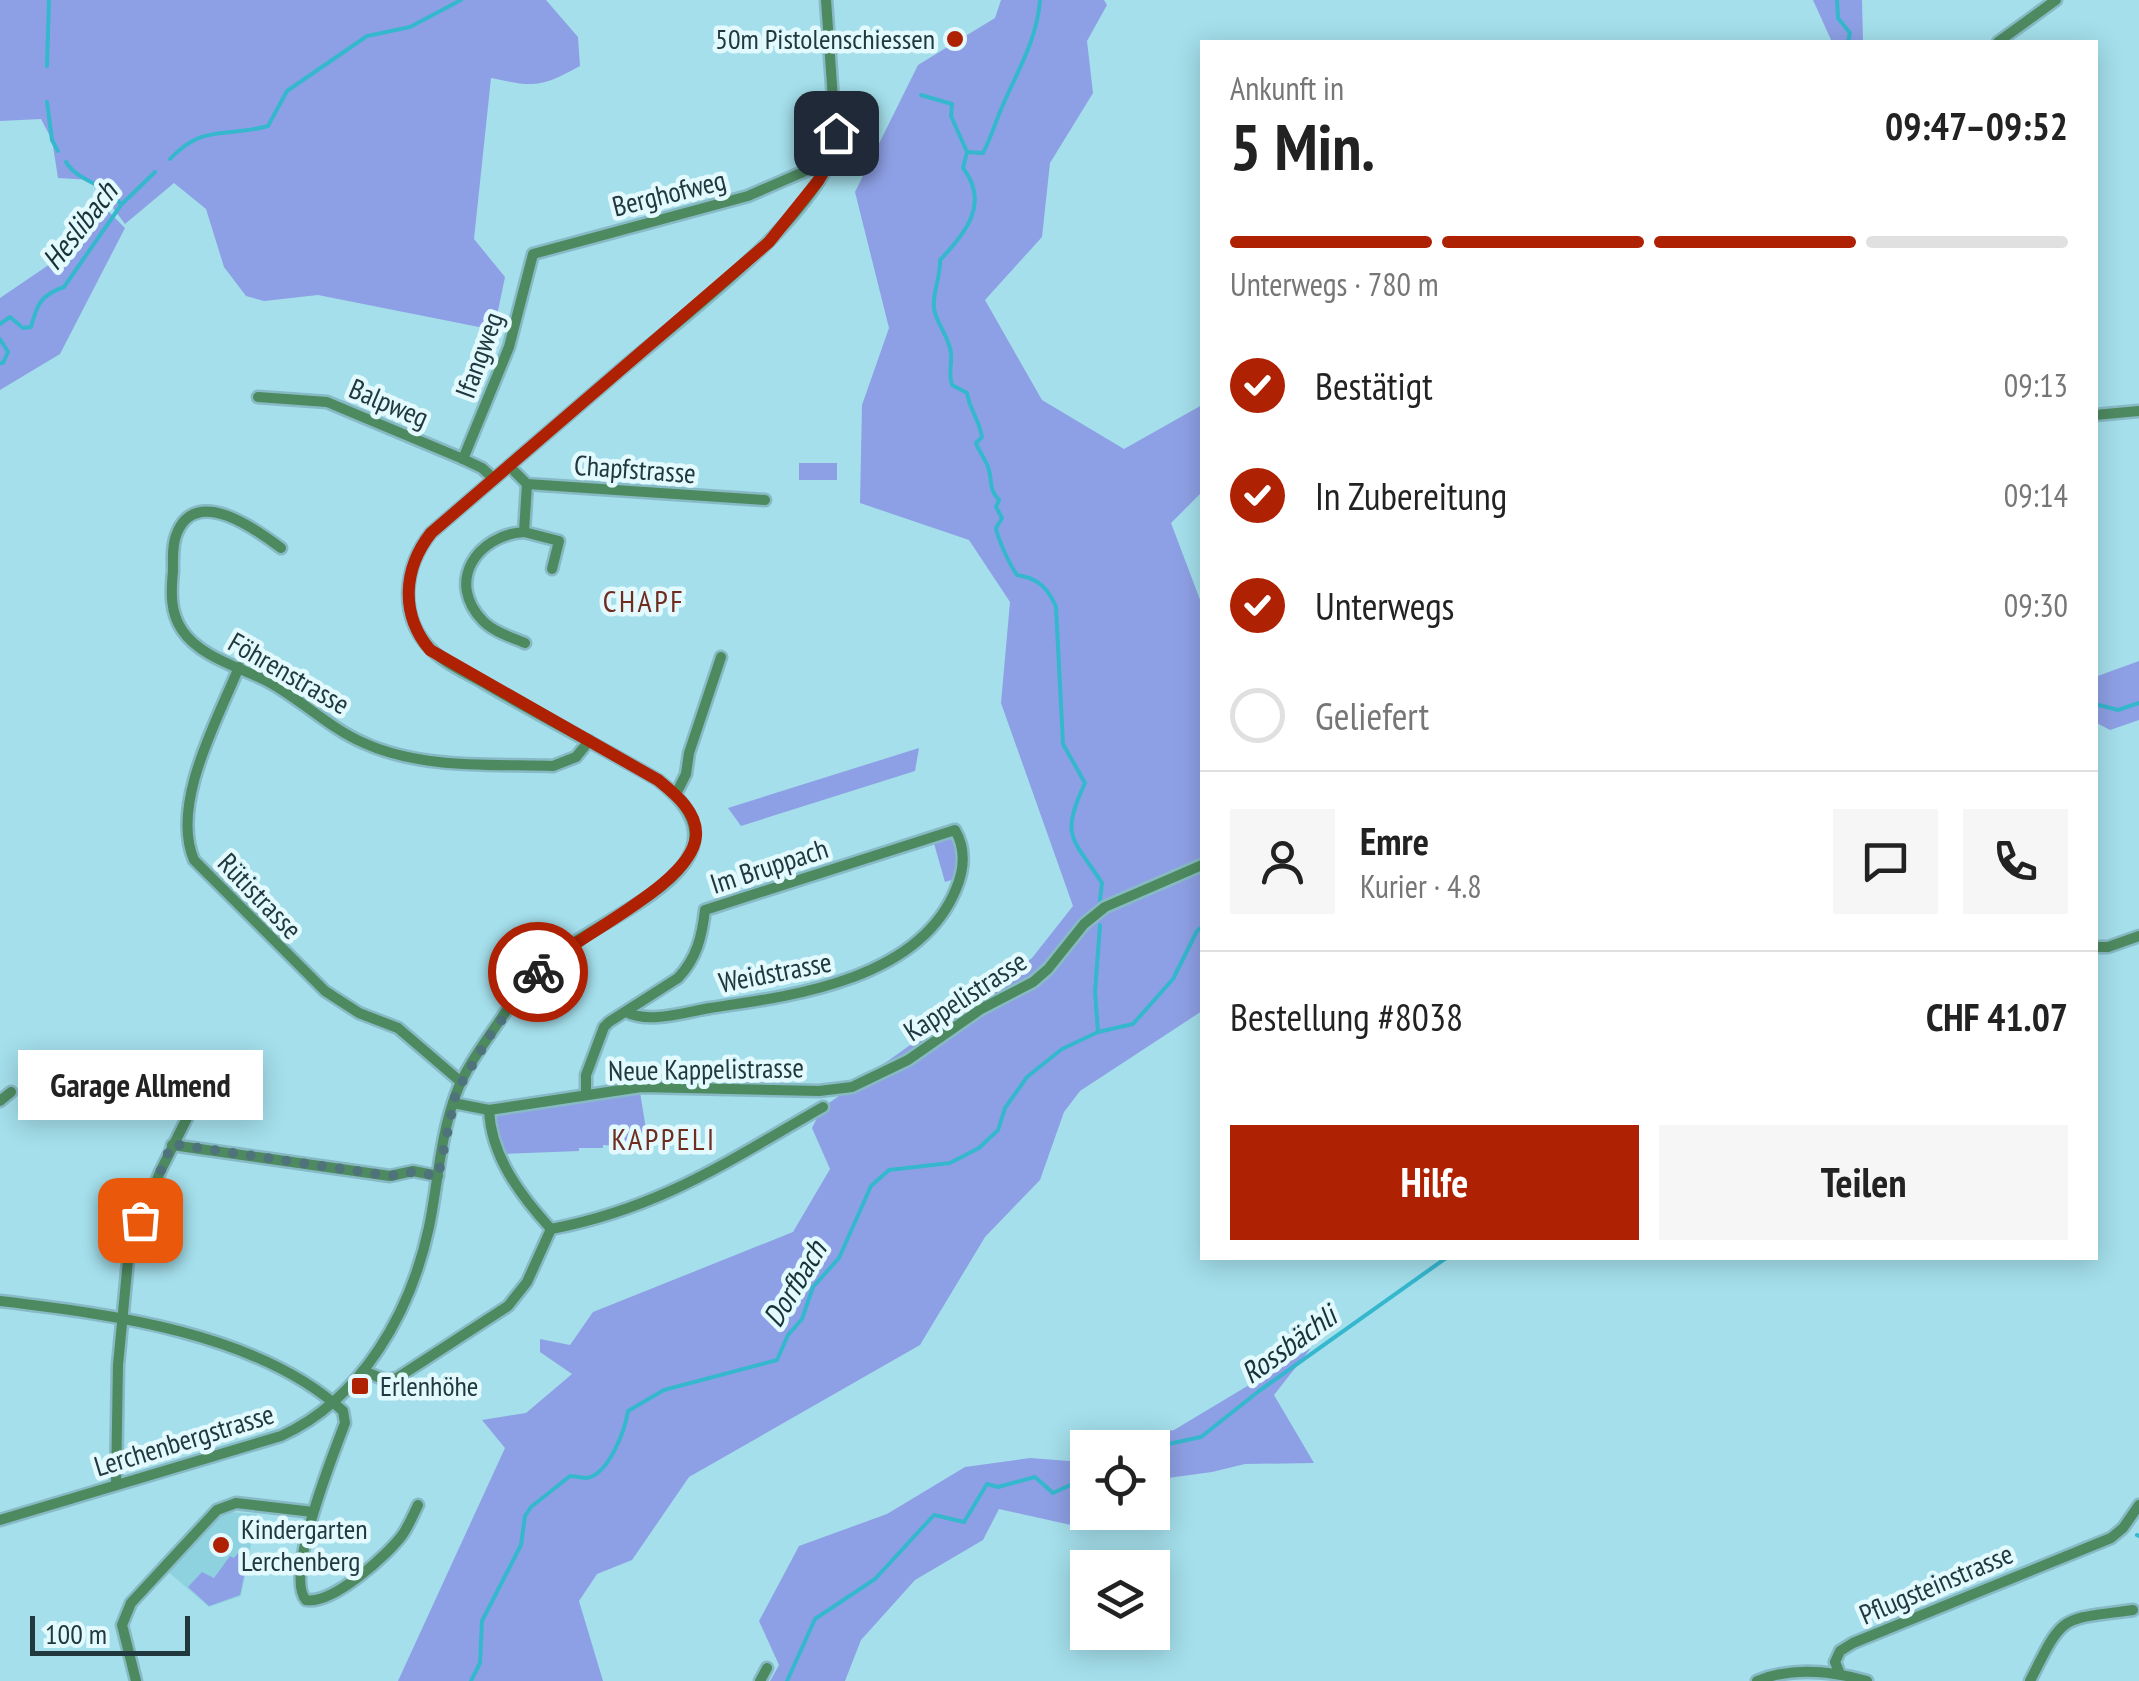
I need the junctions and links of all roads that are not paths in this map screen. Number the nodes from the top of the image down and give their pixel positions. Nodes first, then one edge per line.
1 (826, 0) edge
2 (2056, 0) edge
3 (2001, 40) edge
4 (825, 169) junction
5 (529, 264) joint
6 (258, 397) dead end
7 (2139, 411) edge
8 (2098, 415) edge
9 (463, 459) junction
10 (508, 466) junction
11 (494, 479) junction
12 (527, 484) junction
13 (765, 500) dead end
14 (524, 532) junction
15 (281, 548) dead end
16 (552, 569) dead end
17 (525, 643) dead end
18 (720, 658) dead end
19 (239, 667) junction
20 (589, 742) junction
21 (676, 794) junction
22 (955, 830) joint
23 (1200, 866) edge
24 (2139, 936) edge
25 (2098, 947) edge
26 (626, 1012) junction
27 (207, 1078) dead end
28 (462, 1082) junction
29 (841, 1089) joint
30 (12, 1092) dead end
31 (586, 1094) junction
32 (0, 1101) edge
33 (453, 1104) junction
34 (823, 1107) dead end
35 (489, 1110) junction
36 (172, 1144) junction
37 (438, 1176) junction
38 (551, 1228) junction
39 (0, 1301) edge
40 (124, 1320) junction
41 (363, 1371) junction
42 (334, 1402) junction
43 (116, 1484) junction
44 (2139, 1505) edge
45 (418, 1506) dead end
46 (313, 1512) junction
47 (0, 1520) edge
48 (2133, 1610) dead end
49 (767, 1668) dead end
50 (1840, 1674) junction
51 (136, 1681) edge
52 (760, 1681) edge
53 (1757, 1681) edge
54 (1867, 1681) edge
55 (2030, 1681) edge

1 - 4 street
2 - 3 street
4 - 5 street, Berghofweg
4 - 10 street
5 - 9 street, Ifangweg
6 - 9 street, Balpweg
7 - 8 street
9 - 11 street, Balpweg
10 - 11 street
10 - 12 street
11 - 20 street
12 - 13 street, Chapfstrasse
12 - 14 street
14 - 16 street
14 - 17 street
15 - 19 street, Föhrenstrasse
18 - 21 street
19 - 20 street, Föhrenstrasse
19 - 28 street, Rütistrasse
20 - 21 street
21 - 28 street, Lerchenbergstrasse
22 - 26 street, Im Bruppach
22 - 26 street, Weidstrasse
23 - 29 street, Kappelistrasse
24 - 25 street
26 - 31 street, Im Bruppach
27 - 36 street
28 - 33 street, Lerchenbergstrasse
29 - 31 street, Neue Kappelistrasse
30 - 32 street
31 - 35 street, Neue Kappelistrasse
33 - 35 street, Neue Kappelistrasse
33 - 37 street, Lerchenbergstrasse
34 - 38 street
35 - 38 street
36 - 37 street
36 - 40 street
37 - 41 street, Lerchenbergstrasse
38 - 41 street
39 - 40 street
40 - 42 street
40 - 43 street
41 - 42 street, Lerchenbergstrasse
42 - 43 street, Lerchenbergstrasse
42 - 46 street
43 - 47 street, Lerchenbergstrasse
44 - 50 street, Pflugsteinstrasse
45 - 46 street
46 - 51 street
48 - 55 street
49 - 52 street
50 - 53 street
50 - 54 street

